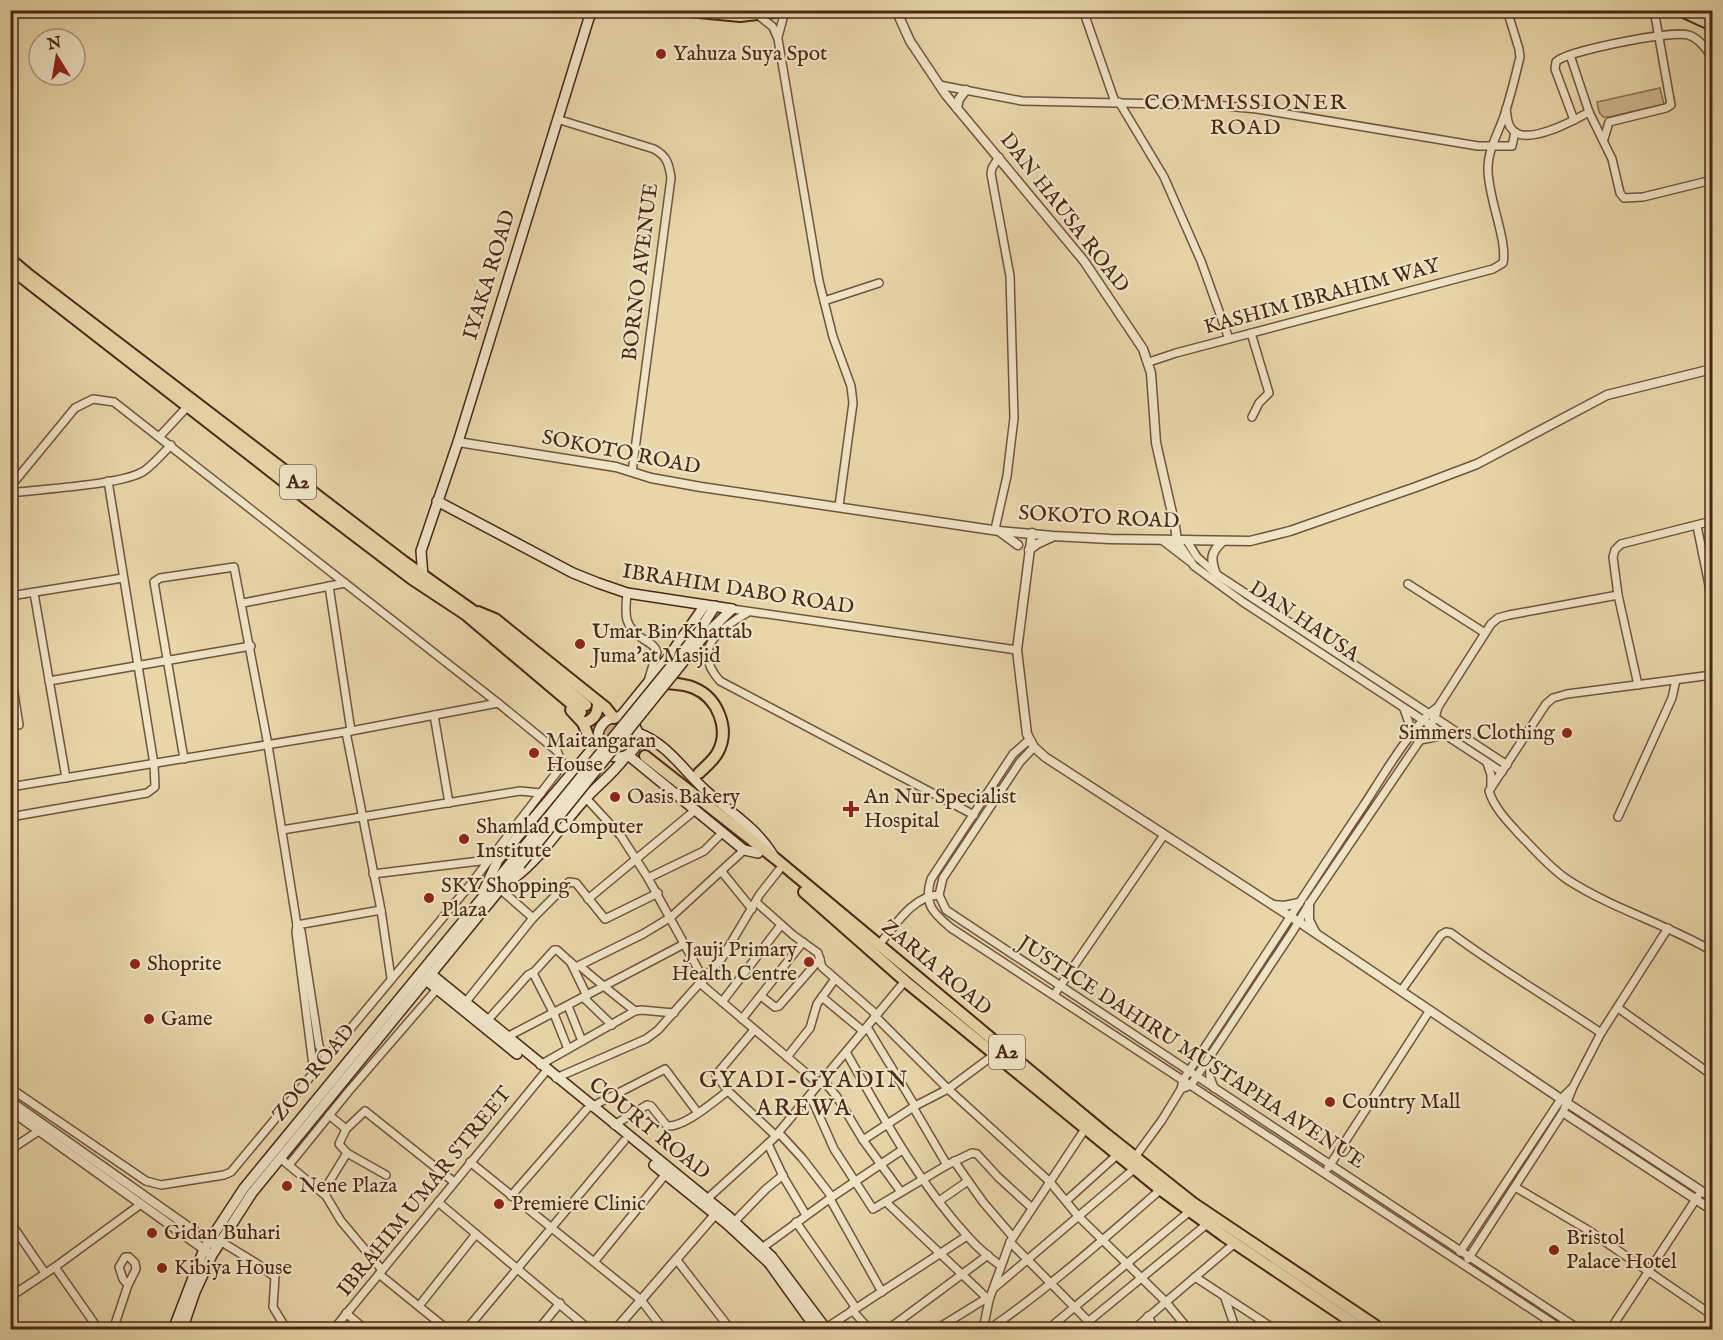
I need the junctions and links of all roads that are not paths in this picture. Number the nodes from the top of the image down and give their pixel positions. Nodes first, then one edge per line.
1 (678, 10) edge
2 (896, 10) edge
3 (1083, 10) edge
4 (1507, 10) edge
5 (1653, 10) edge
6 (1679, 10) edge
7 (1700, 10) edge
8 (787, 11) edge
9 (590, 13) edge
10 (758, 15) junction
11 (1713, 16) edge
12 (1713, 25) edge
13 (1658, 35) junction
14 (778, 39) junction
15 (1570, 55) junction
16 (1713, 57) edge
17 (939, 85) junction
18 (966, 90) junction
19 (1117, 102) junction
20 (1506, 107) junction
21 (957, 108) junction
22 (1589, 112) junction
23 (556, 119) junction
24 (1574, 120) junction
25 (1515, 132) junction
26 (1604, 139) junction
27 (1493, 146) junction
28 (999, 157) junction
29 (1713, 180) edge
30 (10, 259) edge
31 (10, 268) edge
32 (879, 283) dead end
33 (824, 301) junction
34 (1251, 333) junction
35 (1229, 339) junction
36 (1149, 362) junction
37 (1713, 369) edge
38 (187, 407) junction
39 (1252, 417) dead end
40 (160, 436) junction
41 (458, 442) junction
42 (171, 445) junction
43 (632, 472) junction
44 (108, 481) junction
45 (10, 487) edge
46 (10, 493) edge
47 (437, 501) junction
48 (839, 506) junction
49 (1713, 521) edge
50 (1175, 526) junction
51 (1697, 526) junction
52 (997, 530) junction
53 (1032, 533) junction
54 (1053, 536) junction
55 (1163, 541) junction
56 (1177, 541) junction
57 (1187, 541) junction
58 (1222, 542) junction
59 (1018, 545) dead end
60 (1029, 550) junction
61 (421, 551) junction
62 (402, 561) junction
63 (1190, 561) junction
64 (1215, 574) junction
65 (423, 577) junction
66 (123, 578) junction
67 (345, 583) junction
68 (1408, 584) dead end
69 (329, 586) junction
70 (34, 593) junction
71 (627, 593) junction
72 (1618, 595) junction
73 (10, 596) edge
74 (1713, 600) edge
75 (243, 603) junction
76 (710, 605) junction
77 (732, 609) junction
78 (468, 612) junction
79 (747, 613) junction
80 (1485, 633) junction
81 (701, 634) junction
82 (251, 646) junction
83 (1017, 650) junction
84 (166, 660) junction
85 (138, 666) junction
86 (10, 668) edge
87 (1713, 675) edge
88 (1676, 680) junction
89 (49, 681) junction
90 (647, 684) junction
91 (666, 684) junction
92 (1638, 686) junction
93 (598, 702) junction
94 (498, 703) junction
95 (1402, 707) junction
96 (583, 708) tunnel mouth
97 (434, 715) junction
98 (1432, 715) junction
99 (617, 717) junction
100 (1423, 721) junction
101 (583, 723) junction
102 (19, 725) dead end
103 (1430, 725) junction
104 (349, 731) junction
105 (638, 733) junction
106 (1444, 735) junction
107 (1410, 738) junction
108 (1420, 740) junction
109 (1031, 743) junction
110 (268, 744) junction
111 (595, 745) junction
112 (627, 756) junction
113 (184, 759) junction
114 (1487, 763) junction
115 (154, 764) junction
116 (1504, 768) junction
117 (699, 773) dead end
118 (66, 778) junction
119 (1491, 786) junction
120 (10, 787) edge
121 (541, 793) junction
122 (586, 798) junction
123 (449, 802) junction
124 (694, 811) junction
125 (972, 814) junction
126 (10, 817) edge
127 (363, 817) junction
128 (1618, 818) dead end
129 (981, 819) junction
130 (282, 830) junction
131 (722, 833) junction
132 (1164, 835) junction
133 (744, 850) junction
134 (758, 853) junction
135 (488, 860) junction
136 (636, 860) junction
137 (517, 862) junction
138 (778, 865) junction
139 (722, 872) junction
140 (373, 874) junction
141 (648, 878) junction
142 (503, 886) junction
143 (658, 893) junction
144 (939, 895) junction
145 (928, 896) junction
146 (588, 899) junction
147 (479, 900) junction
148 (756, 902) junction
149 (1299, 903) junction
150 (1270, 904) junction
151 (1309, 904) junction
152 (752, 909) junction
153 (381, 910) junction
154 (671, 917) junction
155 (1290, 917) junction
156 (533, 918) junction
157 (1299, 922) junction
158 (297, 925) junction
159 (780, 925) junction
160 (1668, 928) junction
161 (1317, 935) junction
162 (803, 942) junction
163 (684, 944) junction
164 (878, 946) junction
165 (1713, 951) edge
166 (820, 959) junction
167 (571, 963) junction
168 (580, 966) junction
169 (533, 973) junction
170 (428, 977) junction
171 (391, 978) junction
172 (835, 979) junction
173 (905, 981) junction
174 (702, 982) junction
175 (603, 987) junction
176 (1060, 987) junction
177 (437, 989) junction
178 (1401, 991) junction
179 (1054, 995) junction
180 (761, 996) junction
181 (586, 997) junction
182 (822, 997) junction
183 (722, 1002) junction
184 (465, 1003) junction
185 (568, 1006) junction
186 (1618, 1008) junction
187 (1430, 1010) junction
188 (635, 1011) junction
189 (674, 1013) junction
190 (554, 1014) junction
191 (876, 1016) junction
192 (742, 1019) junction
193 (487, 1021) junction
194 (612, 1025) junction
195 (754, 1029) junction
196 (865, 1029) junction
197 (384, 1031) junction
198 (1601, 1034) junction
199 (507, 1037) junction
200 (394, 1038) junction
201 (582, 1041) junction
202 (568, 1049) junction
203 (846, 1052) junction
204 (995, 1054) junction
205 (787, 1057) junction
206 (1209, 1057) junction
207 (327, 1059) junction
208 (543, 1070) junction
209 (1189, 1072) junction
210 (314, 1073) junction
211 (1713, 1075) edge
212 (1196, 1077) junction
213 (556, 1078) junction
214 (1183, 1080) junction
215 (821, 1082) junction
216 (1191, 1085) junction
217 (10, 1088) edge
218 (344, 1088) junction
219 (1214, 1088) junction
220 (948, 1089) junction
221 (1181, 1089) junction
222 (728, 1091) junction
223 (810, 1095) junction
224 (10, 1101) edge
225 (1564, 1101) junction
226 (914, 1106) junction
227 (589, 1108) junction
228 (10, 1110) edge
229 (698, 1113) junction
230 (329, 1115) junction
231 (1567, 1115) dead end
232 (887, 1123) junction
233 (614, 1125) junction
234 (346, 1129) junction
235 (1085, 1129) junction
236 (40, 1130) junction
237 (777, 1135) junction
238 (863, 1140) junction
239 (624, 1141) junction
240 (768, 1144) junction
241 (10, 1150) edge
242 (902, 1150) junction
243 (347, 1153) junction
244 (1117, 1155) junction
245 (1135, 1157) junction
246 (112, 1158) junction
247 (280, 1158) junction
248 (470, 1162) junction
249 (951, 1163) junction
250 (289, 1165) junction
251 (880, 1165) junction
252 (1330, 1165) junction
253 (104, 1167) junction
254 (1134, 1169) junction
255 (1325, 1172) junction
256 (386, 1175) dead end
257 (665, 1175) junction
258 (783, 1175) junction
259 (923, 1179) junction
260 (856, 1181) junction
261 (968, 1181) junction
262 (454, 1182) junction
263 (1050, 1182) junction
264 (1515, 1187) junction
265 (1160, 1190) junction
266 (1702, 1191) junction
267 (323, 1192) junction
268 (901, 1192) junction
269 (511, 1196) junction
270 (831, 1198) junction
271 (1713, 1198) edge
272 (707, 1199) junction
273 (1696, 1199) junction
274 (939, 1201) junction
275 (1066, 1201) junction
276 (438, 1202) junction
277 (886, 1202) junction
278 (141, 1204) junction
279 (1032, 1208) junction
280 (1713, 1210) edge
281 (1190, 1211) junction
282 (718, 1212) junction
283 (806, 1215) junction
284 (1078, 1216) junction
285 (10, 1222) edge
286 (734, 1222) junction
287 (796, 1222) junction
288 (1207, 1224) junction
289 (552, 1229) junction
290 (476, 1234) junction
291 (967, 1236) junction
292 (1012, 1239) junction
293 (1103, 1240) junction
294 (1235, 1243) junction
295 (212, 1247) junction
296 (762, 1248) junction
297 (1461, 1250) junction
298 (940, 1254) junction
299 (988, 1255) junction
300 (1470, 1256) junction
301 (1455, 1258) junction
302 (676, 1259) junction
303 (1028, 1260) junction
304 (594, 1262) junction
305 (1126, 1263) junction
306 (1464, 1264) junction
307 (1000, 1266) junction
308 (55, 1267) junction
309 (517, 1267) junction
310 (380, 1272) junction
311 (45, 1273) junction
312 (1648, 1273) junction
313 (962, 1275) junction
314 (1195, 1277) junction
315 (1142, 1279) junction
316 (1051, 1282) junction
317 (128, 1285) dead end
318 (994, 1288) junction
319 (882, 1292) junction
320 (10, 1298) edge
321 (1226, 1298) junction
322 (988, 1299) junction
323 (641, 1300) junction
324 (1166, 1301) junction
325 (560, 1304) junction
326 (419, 1306) junction
327 (1075, 1307) junction
328 (854, 1309) junction
329 (346, 1313) junction
330 (1713, 1315) edge
331 (1148, 1316) junction
332 (1089, 1322) junction
333 (99, 1329) edge
334 (113, 1329) edge
335 (173, 1329) edge
336 (182, 1329) edge
337 (287, 1329) edge
338 (333, 1329) edge
339 (366, 1329) edge
340 (448, 1329) edge
341 (466, 1329) edge
342 (538, 1329) edge
343 (590, 1329) edge
344 (615, 1329) edge
345 (664, 1329) edge
346 (731, 1329) edge
347 (824, 1329) edge
348 (870, 1329) edge
349 (887, 1329) edge
350 (935, 1329) edge
351 (984, 1329) edge
352 (1047, 1329) edge
353 (1097, 1329) edge
354 (1132, 1329) edge
355 (1155, 1329) edge
356 (1189, 1329) edge
357 (1236, 1329) edge
358 (1276, 1329) edge
359 (1364, 1329) edge
360 (1382, 1329) edge
361 (1563, 1329) edge
362 (1580, 1329) edge
363 (1610, 1329) edge

1 - 10 main road
2 - 17 street, DAN HAUSA ROAD
3 - 19 street
4 - 20 street
5 - 13 street
6 - 12 main road
7 - 11 main road
8 - 10 main road
8 - 14 street
9 - 23 main road, IYAKA ROAD
10 - 14 street
13 - 15 street
13 - 16 street
13 - 26 street
14 - 33 street
15 - 22 street
15 - 24 street
17 - 18 street
17 - 21 street, DAN HAUSA ROAD
18 - 19 street
18 - 21 street
19 - 27 street
19 - 35 street
20 - 25 street
20 - 27 street
21 - 28 street, DAN HAUSA ROAD
22 - 24 street
22 - 26 street
23 - 41 main road, IYAKA ROAD
23 - 43 street, BORNO AVENUE
24 - 25 street
25 - 27 street
26 - 29 street
27 - 34 street, KASHIM IBRAHIM WAY
28 - 36 street, DAN HAUSA ROAD
28 - 52 street
30 - 62 main road, A2
31 - 38 main road, A2
32 - 33 street
33 - 48 street
34 - 35 street, KASHIM IBRAHIM WAY
34 - 39 street
35 - 36 street, KASHIM IBRAHIM WAY
36 - 50 street, DAN HAUSA ROAD
37 - 58 street, SOKOTO ROAD
38 - 40 street
38 - 78 main road, A2
40 - 42 street
40 - 45 street
41 - 43 street, SOKOTO ROAD
41 - 47 main road, IYAKA ROAD
42 - 44 street
42 - 67 street
43 - 48 street, SOKOTO ROAD
44 - 46 street
44 - 66 street
47 - 61 main road, IYAKA ROAD
47 - 71 main road, IBRAHIM DABO ROAD
48 - 52 street, SOKOTO ROAD
49 - 51 street
50 - 56 street, DAN HAUSA ROAD
50 - 57 street
51 - 72 street
51 - 74 street
52 - 53 street, SOKOTO ROAD
52 - 59 street
53 - 54 street, SOKOTO ROAD
53 - 60 street
54 - 55 street, SOKOTO ROAD
54 - 60 street
55 - 56 street, SOKOTO ROAD
55 - 63 street
56 - 57 street, SOKOTO ROAD
56 - 63 street, DAN HAUSA
57 - 58 street, SOKOTO ROAD
57 - 64 street, DAN HAUSA
58 - 64 street
60 - 83 street
61 - 62 main road
61 - 65 main road
62 - 65 main road, A2
63 - 95 street, DAN HAUSA
64 - 98 street, DAN HAUSA
65 - 78 main road, A2
66 - 70 street
66 - 85 street
67 - 69 street
67 - 94 street
68 - 80 street
69 - 75 street
69 - 104 street
70 - 73 street
70 - 89 street
71 - 76 main road, IBRAHIM DABO ROAD
71 - 90 street
72 - 80 street
72 - 92 street
75 - 82 street
75 - 84 street
76 - 77 main road, IBRAHIM DABO ROAD
76 - 81 main road
76 - 90 main road
77 - 79 street, IBRAHIM DABO ROAD
77 - 81 main road
78 - 93 main road
78 - 96 main road, A2
78 - 101 main road
79 - 83 street, IBRAHIM DABO ROAD
79 - 125 street
80 - 98 street
81 - 91 main road, bridge
81 - 137 main road, bridge
82 - 84 street
82 - 110 street
83 - 109 street
84 - 85 street
84 - 113 street
85 - 89 street
85 - 115 street
86 - 102 street
87 - 88 street
88 - 92 street
88 - 128 street
89 - 118 street
90 - 99 main road
91 - 117 main road
91 - 137 main road, bridge
92 - 116 street
93 - 99 main road
93 - 101 main road
94 - 97 street
94 - 121 street
95 - 100 street, DAN HAUSA
95 - 107 street
97 - 104 street
97 - 123 street
98 - 100 street
98 - 103 street
98 - 116 street, DAN HAUSA
99 - 105 main road
99 - 111 main road
100 - 103 street, DAN HAUSA
100 - 107 street
101 - 111 main road
103 - 106 street, DAN HAUSA
103 - 108 street
104 - 110 street
104 - 127 street
105 - 112 main road
105 - 138 main road
106 - 108 street
106 - 114 street, DAN HAUSA
107 - 149 street
108 - 151 street
109 - 125 street
109 - 129 street
109 - 132 street
110 - 113 street
110 - 130 street
111 - 112 main road
111 - 147 main road
112 - 122 main road
112 - 124 main road
113 - 115 street
114 - 116 street, DAN HAUSA
114 - 119 street
115 - 118 street
115 - 126 street
116 - 119 street
118 - 120 street
119 - 160 street
121 - 123 street
121 - 135 street
122 - 136 street
122 - 142 main road
123 - 127 street
124 - 131 main road
124 - 136 street
125 - 129 street
125 - 145 street
127 - 130 street
127 - 140 street
129 - 144 street
130 - 158 street
131 - 133 main road
131 - 141 street
132 - 150 street
132 - 176 street
133 - 134 main road
133 - 139 street
134 - 138 main road, ZARIA ROAD / A2
134 - 138 main road, ZARIA ROAD / A2
135 - 140 street
135 - 171 street
136 - 141 street
136 - 146 street
137 - 142 main road, ZOO ROAD
137 - 147 main road, ZOO ROAD
138 - 148 street
138 - 164 main road, ZARIA ROAD / A2
138 - 173 main road, ZARIA ROAD / A2
139 - 152 street
139 - 154 street
140 - 153 street
141 - 143 street
142 - 156 street
142 - 170 main road, ZOO ROAD
143 - 146 street
143 - 154 street
144 - 145 street
144 - 176 street, JUSTICE DAHIRU MUSTAPHA AVENUE
145 - 164 street
145 - 179 street
146 - 156 street
147 - 295 main road, ZOO ROAD
148 - 152 street
148 - 159 street
149 - 150 street
149 - 155 street
150 - 155 street
151 - 157 street
151 - 161 street
152 - 174 street
153 - 158 street
153 - 171 street
154 - 163 street
154 - 168 street
155 - 157 street
155 - 209 street
156 - 184 street
157 - 161 street
157 - 206 street
158 - 207 street
158 - 210 street
159 - 162 street
159 - 183 street
160 - 165 street
160 - 186 street
161 - 178 street
162 - 166 street
162 - 180 street
163 - 174 street
163 - 175 street
164 - 245 main road, ZARIA ROAD / A2
166 - 172 street
166 - 180 street
167 - 168 street
167 - 169 street
167 - 181 street
168 - 175 street
169 - 190 street
169 - 193 street
170 - 177 main road, COURT ROAD
170 - 184 main road, COURT ROAD
170 - 197 main road, ZOO ROAD
171 - 207 street
172 - 182 street
172 - 191 street
173 - 191 street
173 - 204 main road, ZARIA ROAD / A2
174 - 183 street
174 - 189 street
175 - 181 street
175 - 188 street
176 - 179 street
176 - 209 street, JUSTICE DAHIRU MUSTAPHA AVENUE
177 - 200 street
177 - 208 main road, COURT ROAD
178 - 187 street
178 - 198 street
179 - 214 street
180 - 192 street
181 - 185 street
181 - 194 street
182 - 196 street
182 - 205 street
183 - 192 street
184 - 193 main road, COURT ROAD
185 - 190 street
185 - 201 street
186 - 198 street
186 - 211 street
187 - 225 street
187 - 252 street
188 - 189 street
188 - 194 street
189 - 213 street
190 - 199 street
190 - 202 street
191 - 196 street
191 - 220 street
192 - 195 street
193 - 199 main road, COURT ROAD
194 - 201 street
195 - 205 street
195 - 222 street
196 - 203 street
196 - 226 street
197 - 200 street
197 - 218 main road, ZOO ROAD
198 - 225 street
199 - 208 main road, COURT ROAD
200 - 218 street
201 - 202 street
202 - 208 street
203 - 215 street
203 - 232 street
204 - 220 street
204 - 235 main road, ZARIA ROAD / A2
205 - 215 street
206 - 212 street
206 - 219 street
207 - 210 street
208 - 213 main road, COURT ROAD
208 - 227 main road, COURT ROAD
208 - 248 street, IBRAHIM UMAR STREET
209 - 212 street, JUSTICE DAHIRU MUSTAPHA AVENUE
209 - 214 street
210 - 246 street
212 - 216 street
212 - 219 street, JUSTICE DAHIRU MUSTAPHA AVENUE
213 - 227 main road, COURT ROAD
214 - 216 street
214 - 221 street
215 - 223 street
215 - 238 street
216 - 221 street
216 - 255 street
217 - 246 street
218 - 230 street
218 - 247 main road, ZOO ROAD
219 - 252 street, JUSTICE DAHIRU MUSTAPHA AVENUE
220 - 226 street
220 - 263 street
221 - 245 street
222 - 229 street
222 - 237 street
223 - 237 street
223 - 260 street
224 - 253 street
225 - 264 street
225 - 266 street
225 - 297 street
226 - 232 street
226 - 249 street
227 - 229 street
227 - 233 main road, COURT ROAD
227 - 239 main road, COURT ROAD
227 - 269 street
228 - 236 street
229 - 233 street
230 - 234 street
230 - 250 street
231 - 273 street
232 - 238 street
232 - 242 street
233 - 272 main road, COURT ROAD
234 - 243 street
234 - 262 street
235 - 244 main road, ZARIA ROAD / A2
235 - 263 street
236 - 241 street
236 - 278 street
237 - 240 street
237 - 270 street
238 - 251 street
239 - 257 main road, COURT ROAD
239 - 289 street
240 - 258 street
240 - 272 street
242 - 251 street
242 - 259 street
243 - 256 street
243 - 267 street
244 - 254 main road, ZARIA ROAD / A2
244 - 275 street
245 - 360 main road, ZARIA ROAD / A2
246 - 253 street
247 - 250 street
247 - 295 main road, ZOO ROAD
248 - 262 street, IBRAHIM UMAR STREET
248 - 269 street
249 - 259 street
249 - 261 street
249 - 279 street
250 - 267 street
251 - 260 street
251 - 268 street
252 - 255 street
252 - 297 street, JUSTICE DAHIRU MUSTAPHA AVENUE
253 - 295 street
254 - 265 main road, ZARIA ROAD / A2
254 - 284 street
255 - 301 street
257 - 282 main road, COURT ROAD
257 - 304 street
258 - 283 street
258 - 286 street
259 - 268 street
259 - 274 street
260 - 270 street
260 - 277 street
261 - 274 street
261 - 292 street
262 - 276 street, IBRAHIM UMAR STREET
263 - 275 street
263 - 279 street
264 - 300 street
264 - 312 street
265 - 281 main road, ZARIA ROAD / A2
265 - 293 street
266 - 271 street
266 - 273 street
267 - 310 street
268 - 277 street
269 - 289 street
270 - 283 street
270 - 319 street
272 - 282 main road, COURT ROAD
273 - 280 street
273 - 312 street
274 - 291 street
275 - 284 street
276 - 290 street
276 - 310 street, IBRAHIM UMAR STREET
277 - 298 street
278 - 295 street
278 - 308 street
279 - 292 street
281 - 288 main road, ZARIA ROAD / A2
281 - 305 street
282 - 286 main road, COURT ROAD
282 - 302 street
282 - 347 main road, COURT ROAD
283 - 287 street
284 - 293 street
284 - 303 street
285 - 311 street
286 - 296 main road, COURT ROAD
287 - 296 street
287 - 328 street
288 - 294 main road, ZARIA ROAD / A2
288 - 315 street
289 - 304 street
289 - 309 street
290 - 309 street
290 - 326 street
291 - 298 street
291 - 299 street
292 - 303 street
292 - 307 street
293 - 305 street
293 - 316 street
294 - 314 street
294 - 359 main road, ZARIA ROAD / A2
295 - 335 main road, ZOO ROAD
295 - 336 main road, ZOO ROAD
295 - 337 street
296 - 347 main road, COURT ROAD
297 - 300 street, JUSTICE DAHIRU MUSTAPHA AVENUE
297 - 301 street
298 - 313 street
298 - 319 street
299 - 307 street
299 - 313 street
300 - 306 street
300 - 362 street, JUSTICE DAHIRU MUSTAPHA AVENUE
301 - 306 street
302 - 323 street
302 - 346 street
303 - 316 street
303 - 318 street
304 - 323 street
305 - 315 street
305 - 327 street
306 - 361 street
307 - 318 street
308 - 311 street
308 - 333 street
309 - 325 street
309 - 341 street
310 - 326 street
310 - 329 street, IBRAHIM UMAR STREET
311 - 320 street
312 - 330 street
312 - 363 street
313 - 322 street
313 - 349 street
314 - 321 street
314 - 324 street
315 - 324 street
315 - 332 street
316 - 327 street
316 - 351 street
317 - 334 street
318 - 322 street
319 - 328 street
321 - 357 street
321 - 358 street
322 - 350 street
322 - 351 street
323 - 344 street
323 - 345 street
324 - 331 street
324 - 356 street
325 - 342 street
325 - 343 street
326 - 340 street
327 - 332 street
327 - 352 street
328 - 347 street
328 - 348 street
329 - 338 street, IBRAHIM UMAR STREET
329 - 339 street
331 - 354 street
331 - 355 street
332 - 353 street

